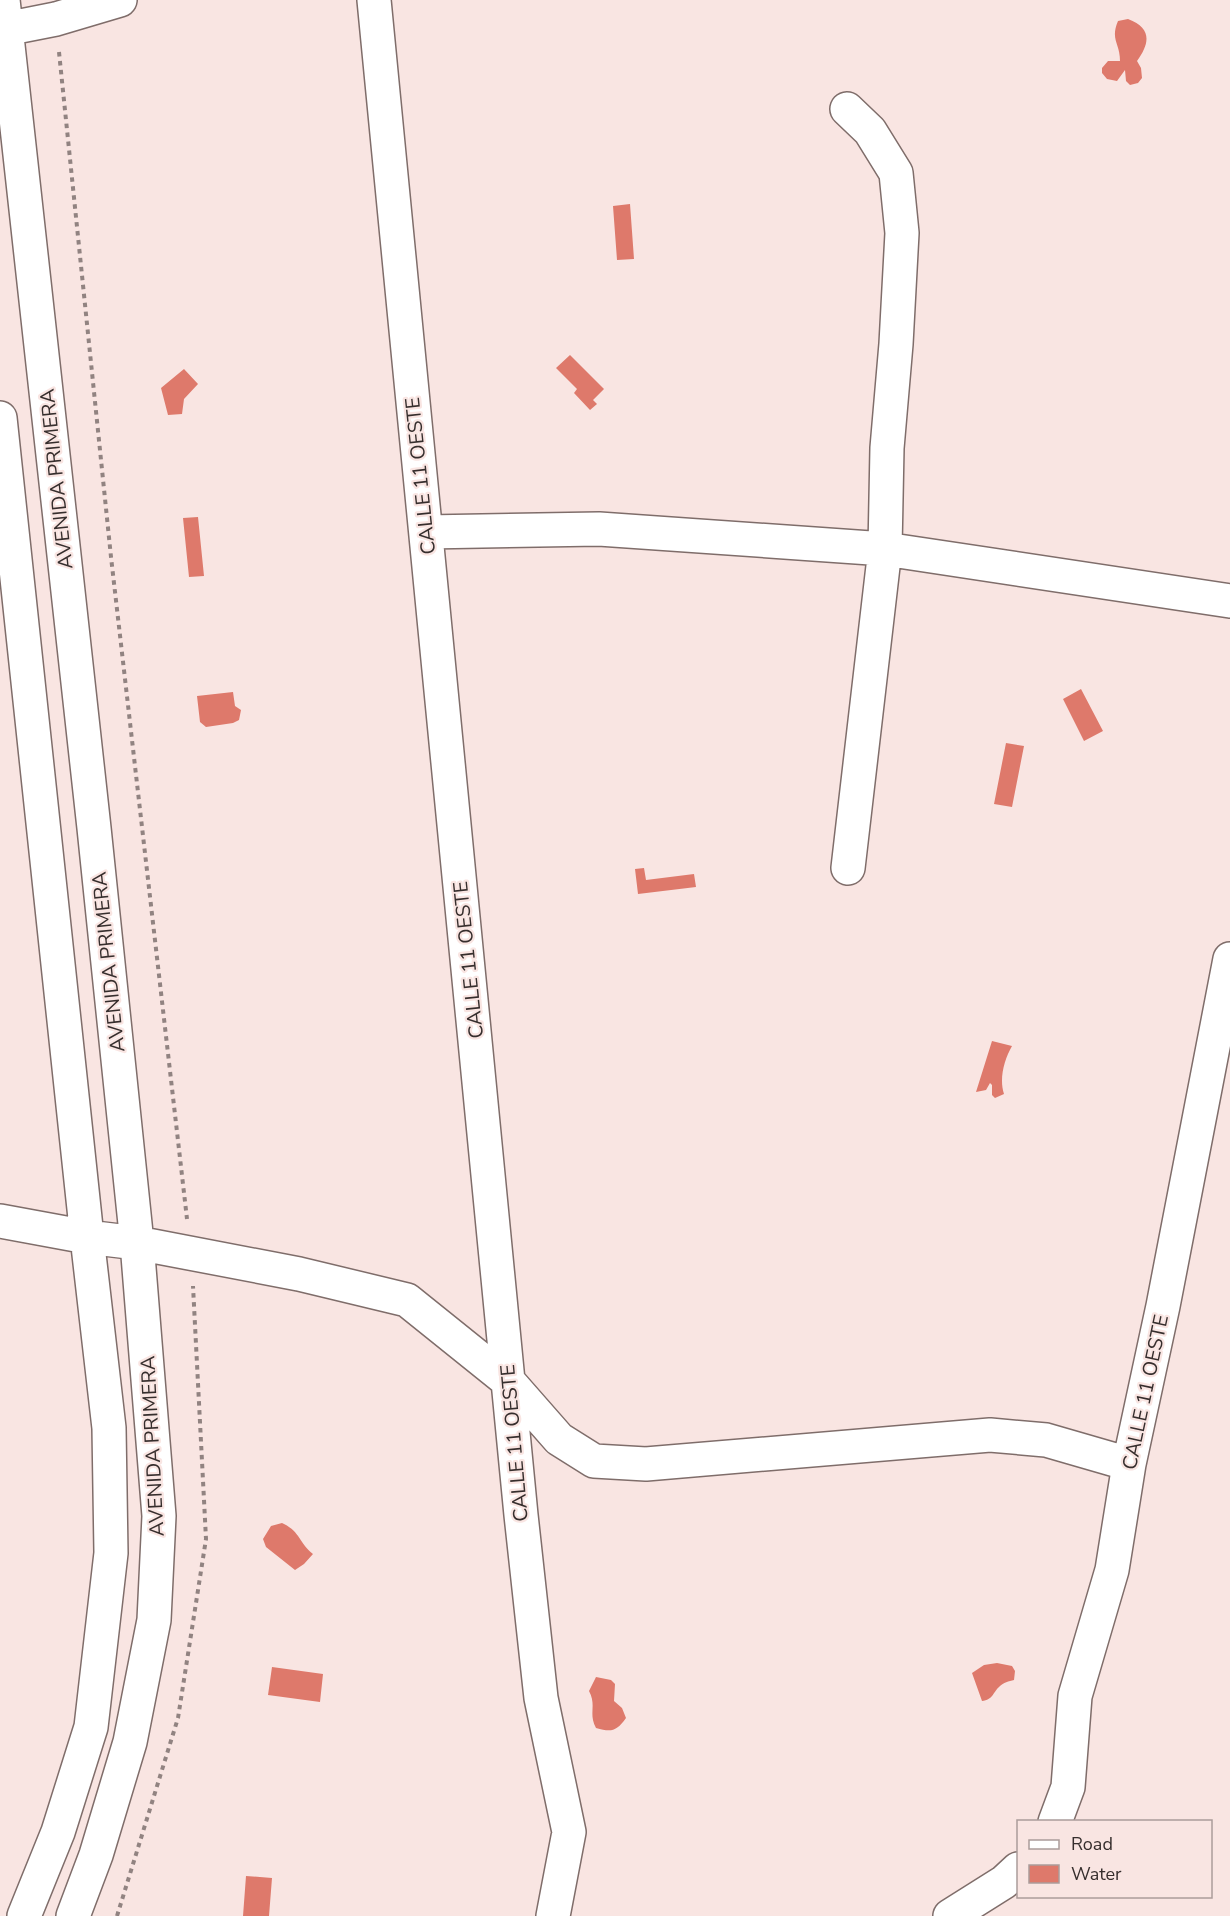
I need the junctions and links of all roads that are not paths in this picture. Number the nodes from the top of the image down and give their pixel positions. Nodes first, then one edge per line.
1 (120, 0) edge
2 (374, 0) edge
3 (3, 19) edge
4 (847, 109) dead end
5 (0, 418) edge
6 (426, 532) junction
7 (885, 549) junction
8 (1230, 601) edge
9 (848, 868) dead end
10 (1230, 959) edge
11 (0, 1221) edge
12 (87, 1237) junction
13 (137, 1243) junction
14 (509, 1382) junction
15 (1129, 1464) junction
16 (1055, 1820) edge
17 (1017, 1870) edge
18 (24, 1916) edge
19 (73, 1916) edge
20 (553, 1916) edge
21 (950, 1916) edge

1 - 3 street
2 - 6 street, CALLE 11 OESTE
3 - 13 street, AVENIDA PRIMERA
4 - 7 street
5 - 12 street
6 - 7 street
6 - 14 street, CALLE 11 OESTE
7 - 8 street
7 - 9 street
10 - 15 street, CALLE 11 OESTE
11 - 12 street
12 - 13 street
12 - 18 street
13 - 14 street
13 - 19 street, AVENIDA PRIMERA
14 - 15 street
14 - 20 street, CALLE 11 OESTE
15 - 16 street, CALLE 11 OESTE
17 - 21 street

